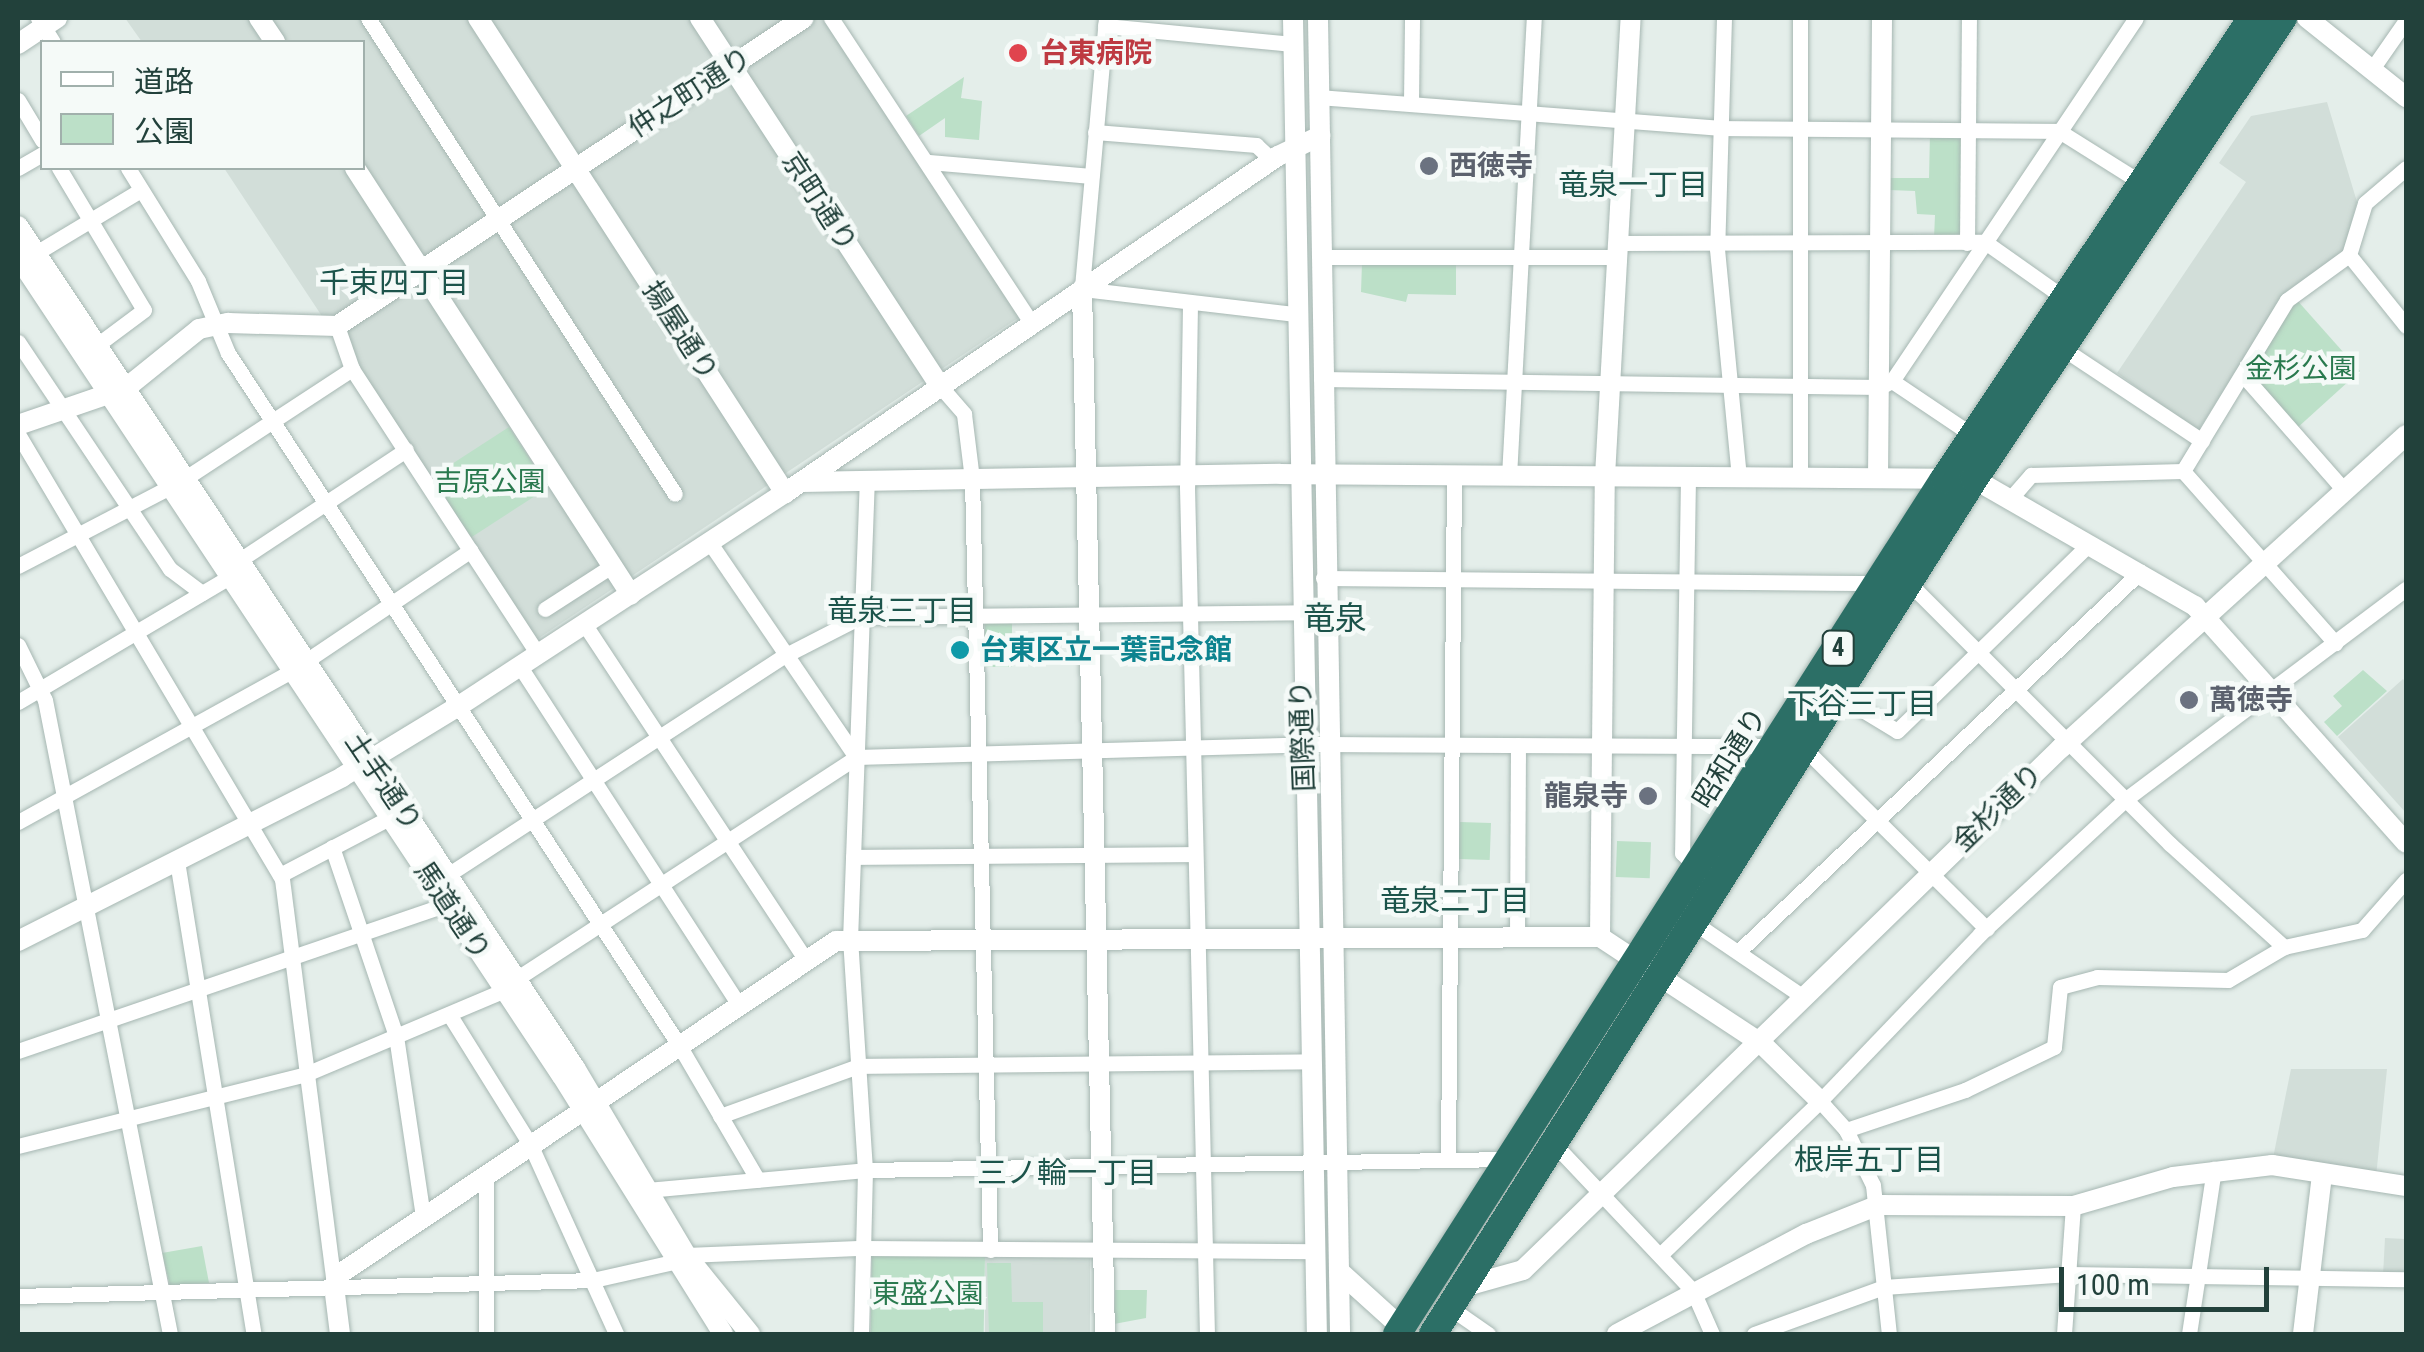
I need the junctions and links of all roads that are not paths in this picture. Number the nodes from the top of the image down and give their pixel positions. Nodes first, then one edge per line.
1 (259, 18) edge
2 (368, 18) edge
3 (478, 18) edge
4 (700, 18) edge
5 (804, 18) edge
6 (832, 18) edge
7 (1293, 18) edge
8 (1318, 18) edge
9 (1412, 18) edge
10 (1534, 18) edge
11 (1630, 18) edge
12 (1724, 18) edge
13 (1800, 18) edge
14 (1882, 18) edge
15 (1970, 18) edge
16 (2136, 18) edge
17 (2252, 18) edge
18 (2282, 18) edge
19 (2308, 18) edge
20 (2406, 20) edge
21 (1106, 22) edge
22 (47, 24) edge
23 (273, 40) edge
24 (18, 44) edge
25 (1293, 44) junction
26 (731, 66) junction
27 (2372, 69) junction
28 (1319, 97) junction
29 (2406, 97) edge
30 (18, 100) edge
31 (1412, 103) junction
32 (1528, 112) junction
33 (1625, 121) junction
34 (1720, 128) junction
35 (1803, 128) junction
36 (1881, 129) junction
37 (1966, 129) junction
38 (2059, 130) junction
39 (1096, 132) junction
40 (1320, 136) junction
41 (40, 137) edge
42 (1294, 148) junction
43 (40, 155) edge
44 (1272, 160) junction
45 (929, 162) junction
46 (18, 168) edge
47 (575, 168) junction
48 (2406, 168) edge
49 (60, 170) edge
50 (129, 170) edge
51 (356, 170) edge
52 (1091, 176) junction
53 (2142, 184) junction
54 (142, 190) junction
55 (90, 220) junction
56 (499, 220) junction
57 (18, 226) edge
58 (1716, 242) junction
59 (1804, 242) junction
60 (1985, 242) junction
61 (1881, 243) junction
62 (1967, 243) junction
63 (1618, 250) junction
64 (27, 255) edge
65 (2349, 256) junction
66 (1320, 257) junction
67 (1520, 257) junction
68 (421, 272) junction
69 (1082, 289) junction
70 (2063, 297) junction
71 (1190, 304) junction
72 (1295, 314) junction
73 (2405, 322) edge
74 (214, 324) junction
75 (1032, 324) junction
76 (337, 326) junction
77 (18, 342) edge
78 (98, 345) junction
79 (2062, 348) junction
80 (352, 369) junction
81 (2243, 375) junction
82 (1320, 380) junction
83 (1513, 382) junction
84 (1612, 382) junction
85 (1730, 384) junction
86 (1802, 384) junction
87 (1886, 384) junction
88 (940, 386) junction
89 (116, 390) junction
90 (61, 408) junction
91 (272, 422) junction
92 (18, 424) edge
93 (18, 434) edge
94 (2406, 435) edge
95 (1974, 436) junction
96 (2202, 441) junction
97 (406, 450) junction
98 (843, 452) junction
99 (2183, 471) junction
100 (1299, 474) junction
101 (1321, 474) junction
102 (1454, 476) junction
103 (1510, 476) junction
104 (1605, 476) junction
105 (1688, 477) junction
106 (1084, 478) junction
107 (1188, 478) junction
108 (1739, 478) junction
109 (1800, 478) junction
110 (1878, 478) junction
111 (1944, 479) junction
112 (1974, 479) junction
113 (972, 480) junction
114 (862, 482) junction
115 (176, 483) junction
116 (793, 488) junction
117 (2344, 490) junction
118 (676, 494) dead end
119 (2010, 498) junction
120 (326, 504) junction
121 (129, 510) junction
122 (77, 536) junction
123 (710, 543) junction
124 (2090, 544) junction
125 (471, 550) junction
126 (2264, 561) junction
127 (612, 565) junction
128 (18, 566) edge
129 (232, 570) junction
130 (2140, 572) junction
131 (1324, 578) junction
132 (1452, 579) junction
133 (1606, 581) junction
134 (1686, 582) junction
135 (1910, 584) junction
136 (2406, 589) edge
137 (1874, 591) junction
138 (202, 593) junction
139 (631, 595) junction
140 (390, 602) junction
141 (544, 609) dead end
142 (1301, 612) junction
143 (1190, 613) junction
144 (1087, 614) junction
145 (973, 615) junction
146 (2204, 616) junction
147 (860, 617) junction
148 (585, 625) junction
149 (134, 634) junction
150 (2334, 644) junction
151 (18, 645) edge
152 (1978, 650) junction
153 (784, 656) junction
154 (529, 659) junction
155 (297, 667) junction
156 (41, 688) junction
157 (2016, 689) junction
158 (2272, 692) junction
159 (1838, 694) junction
160 (18, 702) edge
161 (459, 706) junction
162 (191, 729) junction
163 (660, 738) junction
164 (2068, 740) junction
165 (1328, 744) junction
166 (1450, 744) junction
167 (1304, 745) junction
168 (1518, 745) junction
169 (1603, 745) junction
170 (1685, 746) junction
171 (1804, 748) junction
172 (1192, 750) junction
173 (1091, 752) junction
174 (1770, 754) junction
175 (978, 755) junction
176 (856, 758) junction
177 (362, 765) junction
178 (593, 780) junction
179 (63, 797) junction
180 (2126, 799) junction
181 (390, 818) junction
182 (1879, 819) junction
183 (532, 820) junction
184 (18, 822) edge
185 (250, 824) junction
186 (728, 841) junction
187 (2406, 843) edge
188 (332, 847) junction
189 (1195, 854) junction
190 (1092, 855) junction
191 (981, 856) junction
192 (853, 857) junction
193 (177, 862) junction
194 (1699, 869) junction
195 (1932, 872) junction
196 (280, 874) junction
197 (446, 876) junction
198 (2406, 880) edge
199 (660, 886) junction
200 (447, 904) junction
201 (85, 908) junction
202 (1693, 922) junction
203 (600, 926) junction
204 (1987, 929) junction
205 (360, 934) junction
206 (1094, 936) junction
207 (1308, 936) junction
208 (1331, 936) junction
209 (1451, 936) junction
210 (1600, 936) junction
211 (1517, 937) junction
212 (984, 938) junction
213 (1196, 938) junction
214 (850, 940) junction
215 (18, 941) edge
216 (2284, 947) junction
217 (1739, 952) junction
218 (292, 958) junction
219 (806, 960) junction
220 (1649, 972) junction
221 (510, 985) junction
222 (202, 988) junction
223 (1805, 998) junction
224 (739, 1004) junction
225 (449, 1014) junction
226 (108, 1021) junction
227 (396, 1036) junction
228 (1761, 1043) junction
229 (678, 1045) junction
230 (18, 1051) edge
231 (1313, 1061) junction
232 (1200, 1063) junction
233 (1098, 1064) junction
234 (858, 1066) junction
235 (986, 1066) junction
236 (306, 1074) junction
237 (218, 1097) junction
238 (1820, 1102) junction
239 (588, 1106) junction
240 (720, 1116) junction
241 (127, 1119) junction
242 (1846, 1130) junction
243 (530, 1144) junction
244 (1555, 1145) junction
245 (18, 1146) edge
246 (1448, 1159) junction
247 (1514, 1159) junction
248 (1314, 1161) junction
249 (1336, 1161) junction
250 (1202, 1164) junction
251 (1102, 1166) junction
252 (988, 1168) junction
253 (2214, 1169) junction
254 (865, 1170) junction
255 (486, 1174) junction
256 (2322, 1174) junction
257 (758, 1180) junction
258 (2406, 1186) edge
259 (646, 1190) junction
260 (1602, 1194) junction
261 (1879, 1205) junction
262 (2073, 1206) junction
263 (423, 1216) junction
264 (864, 1248) junction
265 (990, 1250) junction
266 (1316, 1251) junction
267 (1104, 1252) junction
268 (1205, 1252) junction
269 (1660, 1254) junction
270 (680, 1259) junction
271 (1340, 1272) junction
272 (2069, 1274) junction
273 (2199, 1276) junction
274 (2310, 1278) junction
275 (2406, 1279) edge
276 (593, 1280) junction
277 (488, 1284) junction
278 (1432, 1284) junction
279 (334, 1286) junction
280 (1884, 1287) junction
281 (247, 1290) junction
282 (1463, 1290) junction
283 (1693, 1291) junction
284 (161, 1292) junction
285 (18, 1296) edge
286 (721, 1326) edge
287 (1400, 1331) edge
288 (170, 1334) edge
289 (254, 1334) edge
290 (340, 1334) edge
291 (486, 1334) edge
292 (616, 1334) edge
293 (747, 1334) edge
294 (862, 1334) edge
295 (1105, 1334) edge
296 (1207, 1334) edge
297 (1317, 1334) edge
298 (1340, 1334) edge
299 (1433, 1334) edge
300 (1488, 1334) edge
301 (1618, 1334) edge
302 (1712, 1334) edge
303 (1754, 1334) edge
304 (1889, 1334) edge
305 (2064, 1334) edge
306 (2189, 1334) edge
307 (2303, 1334) edge

1 - 23 street
2 - 56 street
3 - 47 street, 揚屋通り
4 - 26 street, 京町通り
5 - 26 street, 仲之町通り
6 - 45 street
7 - 25 street, 国際通り
8 - 28 street, 国際通り
9 - 31 street
10 - 32 street
11 - 33 street
12 - 34 street
13 - 35 street
14 - 36 street
15 - 37 street
16 - 38 street
17 - 53 highway, 昭和通り / 4
18 - 79 highway, 昭和通り / 4
19 - 27 street
20 - 27 street
21 - 25 street
21 - 39 street
22 - 24 street
25 - 42 street, 国際通り
26 - 47 street, 仲之町通り
26 - 88 street, 京町通り
27 - 29 street
28 - 31 street
28 - 40 street, 国際通り
30 - 41 street
31 - 32 street
32 - 33 street
32 - 67 street
33 - 34 street
33 - 63 street
34 - 35 street
34 - 58 street
35 - 36 street
35 - 59 street
36 - 37 street
36 - 61 street
37 - 38 street
37 - 62 street
38 - 53 street
38 - 60 street
39 - 44 street
39 - 52 street
40 - 42 street
40 - 66 street, 国際通り
42 - 44 street
42 - 72 street, 国際通り
43 - 46 street
44 - 69 street
45 - 52 street
45 - 75 street
47 - 56 street, 仲之町通り
47 - 116 street, 揚屋通り
48 - 65 street
49 - 55 street
50 - 54 street
51 - 68 street
52 - 69 street
53 - 70 highway, 昭和通り / 4
54 - 55 street
54 - 74 street
55 - 64 street
55 - 78 street
56 - 68 street, 仲之町通り
56 - 118 street
57 - 64 street
58 - 59 street
58 - 63 street
58 - 85 street
59 - 61 street
59 - 86 street
60 - 62 street
60 - 70 street
60 - 87 street
61 - 62 street
61 - 87 street
63 - 67 street
63 - 84 street
64 - 78 street
64 - 89 street
65 - 73 street
65 - 81 street
66 - 67 street
66 - 82 street, 国際通り
67 - 83 street
68 - 76 street, 仲之町通り
68 - 127 street
69 - 71 street
69 - 75 street
69 - 106 street
70 - 95 highway, 昭和通り / 4
71 - 72 street
71 - 107 street
72 - 100 street, 国際通り
74 - 76 street
74 - 89 street
74 - 91 street
75 - 88 street
76 - 80 street
77 - 90 street
78 - 89 street
79 - 96 street
79 - 112 highway, 昭和通り / 4
80 - 91 street
80 - 97 street
81 - 96 street
81 - 117 street
82 - 83 street
82 - 101 street, 国際通り
83 - 84 street
83 - 103 street
84 - 85 street
84 - 104 street
85 - 86 street
85 - 108 street
86 - 87 street
86 - 109 street
87 - 95 street
87 - 110 street
88 - 98 street
88 - 113 street
89 - 90 street
89 - 115 street, 馬道通り
90 - 92 street
90 - 121 street
91 - 115 street
91 - 120 street
93 - 122 street
94 - 117 street, 金杉通り
95 - 111 highway, 昭和通り / 4
96 - 99 street
97 - 120 street
97 - 125 street
98 - 114 street
98 - 116 street
99 - 119 street
99 - 126 street
100 - 101 street
100 - 107 street
100 - 142 street, 国際通り
101 - 102 street
101 - 131 street, 国際通り
102 - 103 street
102 - 132 street
103 - 104 street
104 - 105 street
104 - 133 street
105 - 108 street
105 - 134 street
106 - 107 street
106 - 113 street
106 - 144 street
107 - 143 street
108 - 109 street
109 - 110 street
110 - 111 street
111 - 112 street
111 - 137 highway, 昭和通り / 4
112 - 119 street
112 - 135 highway, 昭和通り / 4
113 - 114 street
113 - 145 street
114 - 116 street
114 - 147 street
115 - 121 street
115 - 129 street, 馬道通り
116 - 123 street
117 - 126 street, 金杉通り
119 - 124 street
120 - 129 street
120 - 140 street
121 - 122 street
121 - 138 street
122 - 128 street
122 - 149 street
123 - 139 street
123 - 153 street
124 - 130 street
124 - 152 street
125 - 140 street
125 - 154 street
126 - 146 street, 金杉通り
126 - 150 street
127 - 139 street
127 - 141 street
129 - 138 street
129 - 155 street, 馬道通り
130 - 146 street
130 - 157 street
131 - 132 street
131 - 165 street, 国際通り
132 - 133 street
132 - 166 street
133 - 134 street
133 - 169 street
134 - 137 street
134 - 170 street
135 - 152 street
135 - 159 highway, 昭和通り / 4
136 - 150 street
137 - 174 highway, 昭和通り / 4
138 - 149 street
139 - 148 street
140 - 155 street
140 - 161 street
142 - 143 street
142 - 167 street, 国際通り
143 - 144 street
143 - 172 street
144 - 145 street
144 - 173 street
145 - 147 street
145 - 175 street
146 - 158 street
146 - 164 street, 金杉通り
147 - 153 street
147 - 176 street
148 - 154 street
148 - 163 street
149 - 156 street
149 - 162 street
150 - 158 street
151 - 156 street
152 - 157 street
152 - 159 street
153 - 163 street
153 - 176 street
154 - 161 street
154 - 178 street
155 - 162 street
155 - 177 street, 馬道通り
156 - 160 street
156 - 179 street
157 - 164 street
157 - 182 street
158 - 180 street
158 - 187 street
159 - 171 highway, 昭和通り / 4
161 - 177 street
161 - 183 street
162 - 179 street
162 - 185 street
163 - 178 street
163 - 186 street
164 - 180 street
164 - 195 street, 金杉通り
165 - 166 street
165 - 167 street
165 - 208 street, 国際通り
166 - 168 street
166 - 209 street
167 - 172 street
167 - 207 street, 国際通り
168 - 169 street
168 - 211 street
169 - 170 street
169 - 210 street
170 - 174 street
170 - 194 street
171 - 182 street
171 - 202 highway, 昭和通り / 4
172 - 173 street
172 - 189 street
173 - 175 street
173 - 190 street
174 - 194 highway, 昭和通り / 4
175 - 176 street
175 - 191 street
176 - 186 street
176 - 192 street
177 - 181 street, 馬道通り
177 - 185 street
177 - 197 street, 土手通り
178 - 183 street
178 - 199 street
179 - 184 street
179 - 201 street
180 - 204 street
180 - 216 street
181 - 188 street
181 - 200 street, 馬道通り
182 - 195 street
182 - 217 street
183 - 197 street
183 - 203 street
185 - 193 street
185 - 196 street
186 - 199 street
186 - 219 street
188 - 196 street
188 - 205 street
189 - 190 street
189 - 213 street
190 - 191 street
190 - 206 street
191 - 192 street
191 - 212 street
192 - 214 street
193 - 201 street
193 - 222 street
194 - 220 highway, 昭和通り / 4
195 - 204 street
195 - 223 street, 金杉通り
196 - 218 street
197 - 221 street, 土手通り
198 - 216 street
199 - 203 street
199 - 224 street
200 - 205 street
200 - 221 street, 馬道通り
201 - 215 street
201 - 226 street
202 - 217 street
202 - 220 highway, 昭和通り / 4
203 - 221 street
203 - 229 street
204 - 238 street
205 - 218 street
205 - 227 street
206 - 212 street
206 - 213 street
206 - 233 street
207 - 208 street
207 - 213 street
207 - 231 street, 国際通り
208 - 209 street
208 - 249 street, 国際通り
209 - 211 street
209 - 246 street
210 - 211 street
210 - 220 street
212 - 214 street
212 - 235 street
213 - 232 street
214 - 219 street
214 - 234 street
216 - 242 street
217 - 223 street
218 - 222 street
218 - 236 street
219 - 224 street
220 - 228 street
220 - 244 highway, 昭和通り / 4
220 - 247 highway, 昭和通り / 4
221 - 225 street
221 - 239 street, 馬道通り
222 - 226 street
222 - 237 street
223 - 228 street, 金杉通り
224 - 229 street
225 - 227 street
225 - 243 street
226 - 230 street
226 - 241 street
227 - 236 street
227 - 263 street
228 - 238 street
228 - 260 street, 金杉通り
229 - 239 street
229 - 240 street
231 - 232 street
231 - 248 street, 国際通り
232 - 233 street
232 - 250 street
233 - 235 street
233 - 251 street
234 - 235 street
234 - 240 street
234 - 254 street
235 - 252 street
236 - 237 street
236 - 279 street
237 - 241 street
237 - 281 street
238 - 242 street
238 - 269 street
239 - 243 street
239 - 259 street
239 - 270 street, 馬道通り
240 - 257 street
241 - 245 street
241 - 284 street
242 - 261 street
243 - 255 street
243 - 276 street
244 - 260 street
244 - 282 highway, 昭和通り / 4
246 - 247 street
246 - 249 street
247 - 278 highway, 昭和通り / 4
248 - 249 street
248 - 250 street
248 - 266 street, 国際通り
249 - 271 street, 国際通り
250 - 251 street
250 - 268 street
251 - 252 street
251 - 267 street
252 - 254 street
252 - 265 street
253 - 256 street
253 - 262 street
253 - 273 street
254 - 257 street
254 - 264 street
255 - 263 street
255 - 277 street
256 - 258 street
256 - 274 street
257 - 259 street
259 - 270 street
260 - 269 street
260 - 282 street, 金杉通り
261 - 262 street
261 - 280 street
261 - 283 street
262 - 272 street
263 - 279 street
264 - 265 street
264 - 270 street
264 - 294 street
265 - 267 street
266 - 268 street
266 - 297 street, 国際通り
267 - 268 street
267 - 295 street
268 - 296 street
269 - 283 street
270 - 276 street
270 - 286 street, 馬道通り
271 - 287 street
271 - 298 street, 国際通り
272 - 273 street
272 - 280 street
272 - 305 street
273 - 274 street
273 - 306 street
274 - 275 street
274 - 307 street
276 - 277 street
276 - 292 street
277 - 279 street
277 - 291 street
278 - 282 street, 金杉通り
278 - 287 highway, 昭和通り / 4
279 - 281 street
279 - 290 street
280 - 303 street
280 - 304 street
281 - 284 street
281 - 289 street
282 - 299 highway, 昭和通り / 4
282 - 300 street
283 - 301 street
283 - 302 street
284 - 285 street
284 - 288 street
286 - 293 street, 馬道通り

